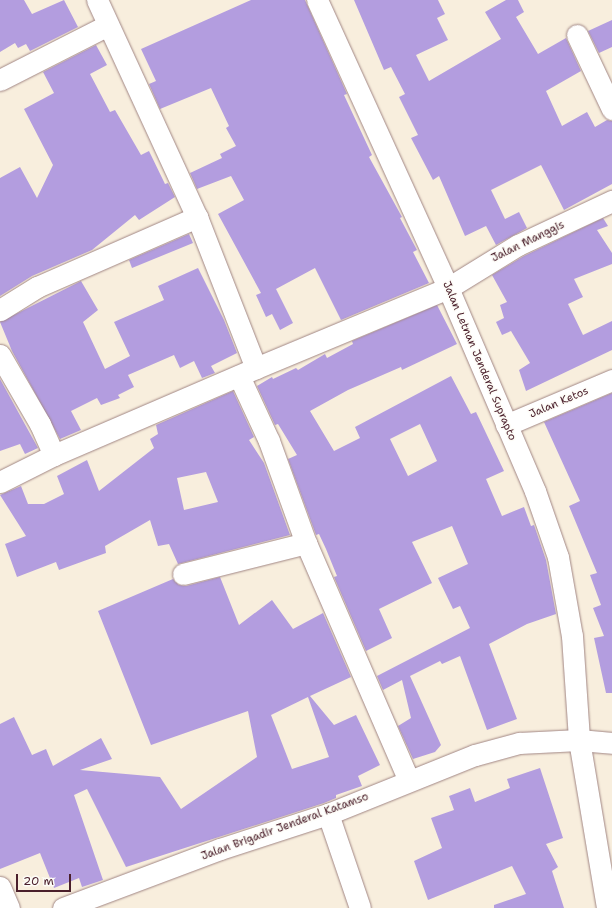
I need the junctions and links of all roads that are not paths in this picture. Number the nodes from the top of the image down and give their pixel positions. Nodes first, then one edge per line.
1 (97, 0) edge
2 (317, 0) edge
3 (108, 25) junction
4 (577, 36) dead end
5 (0, 80) edge
6 (612, 109) edge
7 (612, 201) edge
8 (197, 217) junction
9 (448, 288) junction
10 (0, 310) edge
11 (0, 355) edge
12 (248, 372) junction
13 (612, 380) edge
14 (506, 425) junction
15 (54, 456) junction
16 (0, 482) edge
17 (306, 543) junction
18 (183, 574) dead end
19 (578, 740) junction
20 (612, 743) edge
21 (409, 781) junction
22 (328, 814) junction
23 (0, 887) edge
24 (9, 908) edge
25 (63, 908) edge
26 (360, 908) edge
27 (607, 908) edge

1 - 3 street
2 - 9 street, Jalan Letnan Jenderal Suprapto
3 - 5 street
3 - 8 street
4 - 6 street
7 - 9 street, Jalan Manggis
8 - 10 street
8 - 12 street
9 - 12 street, Jalan Manggis
9 - 14 street, Jalan Letnan Jenderal Suprapto
11 - 15 street
12 - 15 street, Jalan Manggis
12 - 17 street
13 - 14 street, Jalan Ketos
14 - 19 street, Jalan Letnan Jenderal Suprapto
15 - 16 street, Jalan Manggis
17 - 18 street
17 - 21 street
19 - 20 street, Jalan Brigadir Jenderal Katamso
19 - 21 street, Jalan Brigadir Jenderal Katamso
19 - 27 street, Jalan Letnan Jenderal Suprapto
21 - 22 street, Jalan Brigadir Jenderal Katamso
22 - 25 street, Jalan Brigadir Jenderal Katamso
22 - 26 street
23 - 24 street

